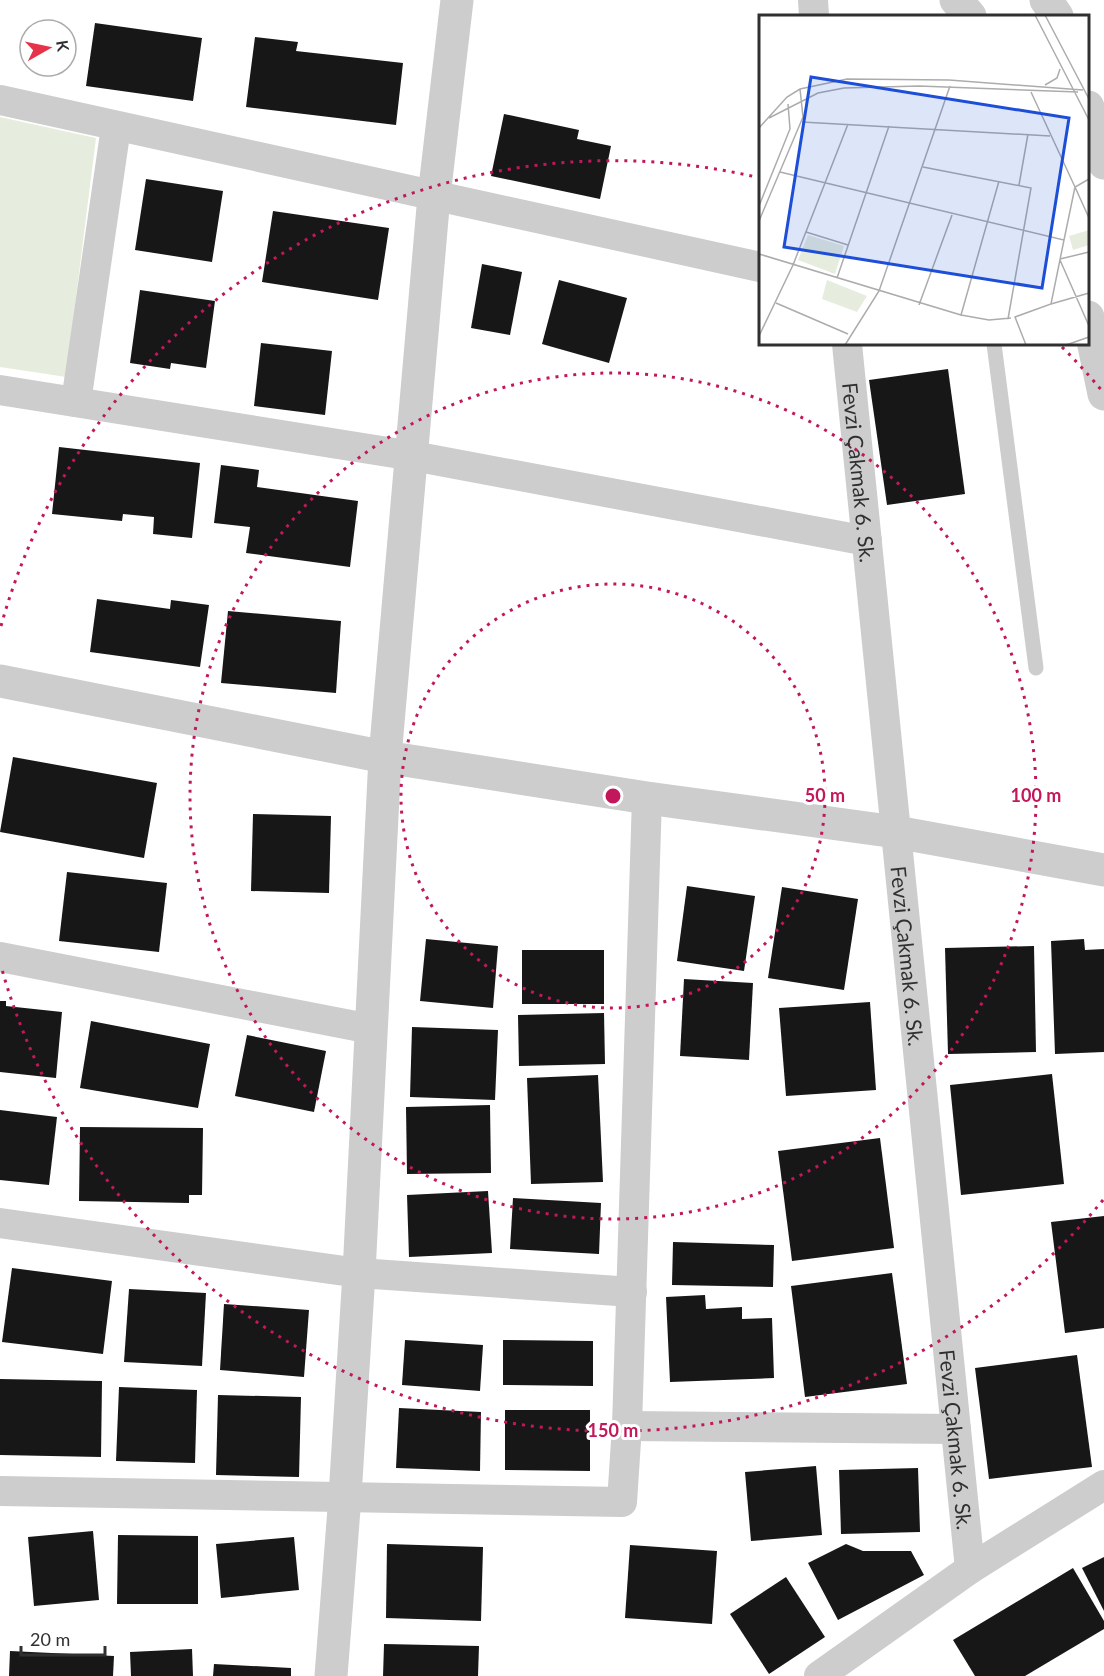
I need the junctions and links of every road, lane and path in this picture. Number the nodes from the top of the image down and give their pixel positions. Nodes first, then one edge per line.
1 (456, 0) edge
2 (813, 0) edge
3 (956, 0) edge
4 (1046, 0) edge
5 (814, 15) edge
6 (969, 15) edge
7 (1056, 15) edge
8 (0, 100) edge
9 (1089, 110) edge
10 (116, 127) junction
11 (1104, 163) edge
12 (435, 196) junction
13 (759, 267) edge
14 (1089, 322) edge
15 (847, 345) edge
16 (994, 345) edge
17 (0, 390) edge
18 (1104, 394) edge
19 (76, 402) junction
20 (413, 456) junction
21 (867, 541) junction
22 (1036, 668) dead end
23 (0, 681) edge
24 (385, 757) junction
25 (647, 798) junction
26 (896, 832) junction
27 (1104, 870) edge
28 (0, 957) edge
29 (371, 1029) junction
30 (0, 1223) edge
31 (359, 1273) junction
32 (632, 1292) junction
33 (627, 1426) junction
34 (956, 1429) junction
35 (1104, 1485) edge
36 (0, 1491) edge
37 (345, 1496) junction
38 (970, 1569) junction
39 (331, 1676) edge
40 (819, 1676) edge

1 - 12 street
2 - 5 street
3 - 6 street
4 - 7 street
8 - 10 street
9 - 11 street
10 - 12 street
10 - 19 street
12 - 13 street
12 - 20 street
14 - 18 street
15 - 21 street, Fevzi Çakmak 6. Sk.
16 - 22 lane
17 - 19 street
19 - 20 street
20 - 21 street
20 - 24 street
21 - 26 street, Fevzi Çakmak 6. Sk.
23 - 24 street
24 - 25 street
24 - 29 street
25 - 26 street
25 - 32 street
26 - 27 street
26 - 34 street, Fevzi Çakmak 6. Sk.
28 - 29 street
29 - 31 street
30 - 31 street
31 - 32 street
31 - 37 street
32 - 33 street
33 - 34 street
33 - 37 street
34 - 38 street, Fevzi Çakmak 6. Sk.
35 - 38 street
36 - 37 street
37 - 39 street
38 - 40 street

